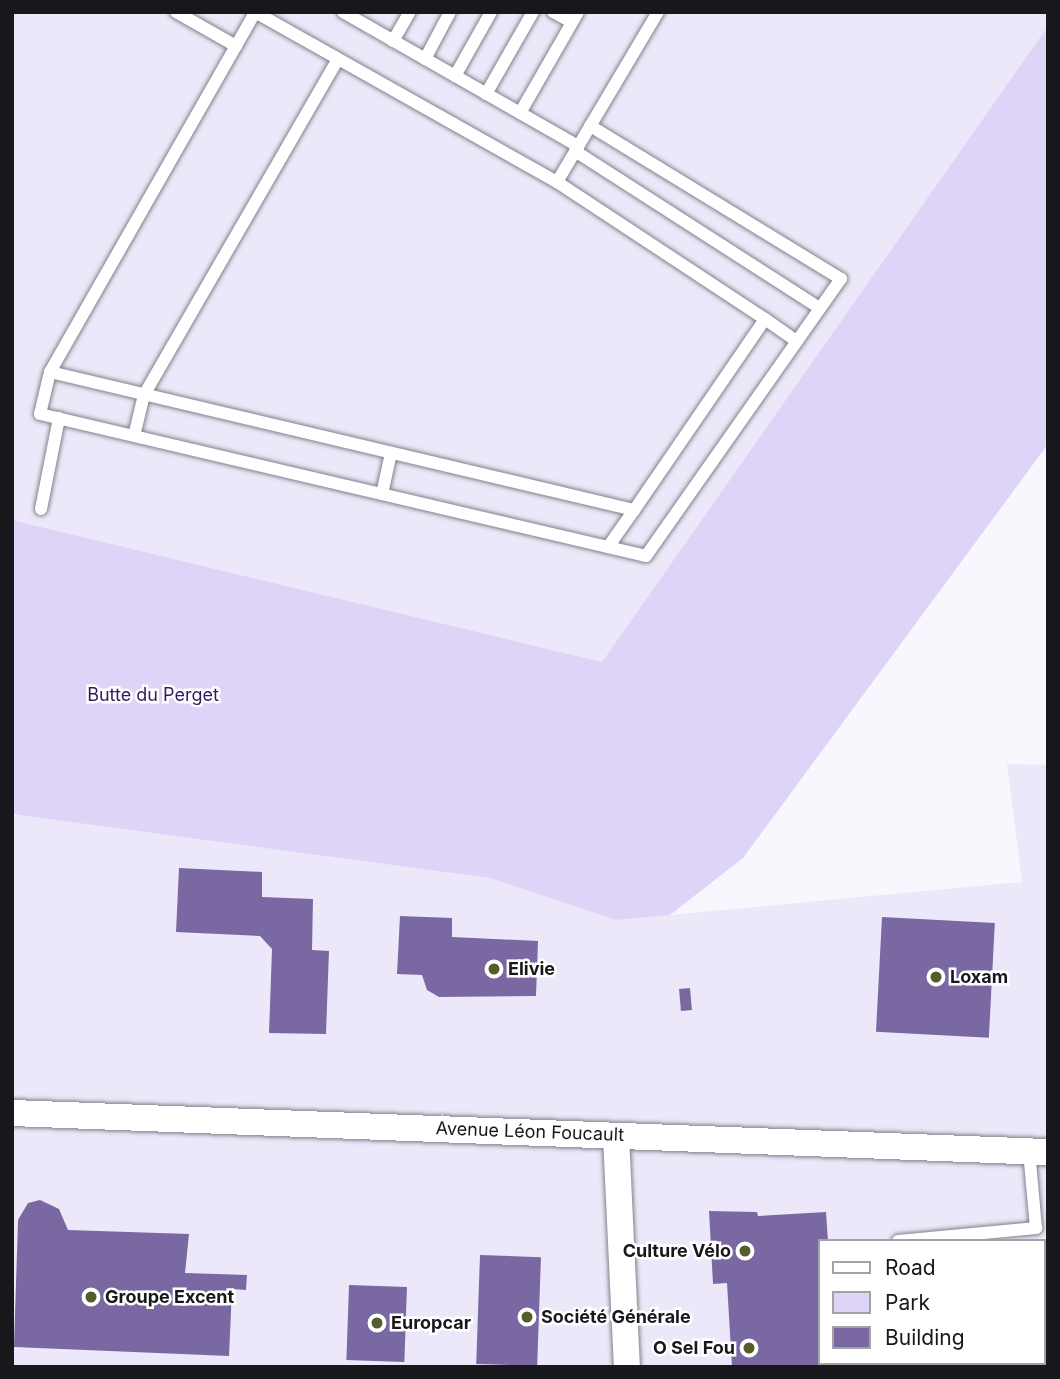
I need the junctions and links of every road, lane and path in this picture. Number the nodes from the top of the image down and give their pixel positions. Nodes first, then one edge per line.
1 (176, 12) edge
2 (255, 12) edge
3 (343, 12) edge
4 (410, 12) edge
5 (450, 12) edge
6 (491, 12) edge
7 (533, 12) edge
8 (553, 12) edge
9 (658, 12) edge
10 (575, 17) edge
11 (366, 18) edge
12 (393, 41) junction
13 (236, 46) junction
14 (338, 59) junction
15 (425, 59) junction
16 (455, 76) junction
17 (486, 94) junction
18 (520, 113) junction
19 (590, 127) junction
20 (577, 149) junction
21 (556, 181) junction
22 (820, 308) junction
23 (765, 319) junction
24 (797, 341) junction
25 (50, 372) junction
26 (144, 395) junction
27 (59, 418) junction
28 (134, 436) junction
29 (391, 453) junction
30 (382, 494) junction
31 (41, 509) dead end
32 (634, 510) junction
33 (608, 547) junction
34 (12, 1113) edge
35 (616, 1136) junction
36 (1039, 1151) edge
37 (919, 1239) edge
38 (626, 1367) edge

1 - 13 lane
2 - 13 lane
2 - 14 lane
3 - 11 lane
4 - 12 lane
5 - 15 lane
6 - 16 lane
7 - 17 lane
8 - 10 lane
9 - 19 lane
10 - 18 lane
11 - 12 lane
12 - 15 lane
13 - 25 lane
14 - 21 lane
14 - 26 lane
15 - 16 lane
16 - 17 lane
17 - 18 lane
18 - 20 lane
19 - 20 lane
19 - 22 lane
20 - 21 lane
20 - 22 lane
21 - 23 lane
22 - 24 lane
23 - 24 lane
23 - 32 lane
24 - 33 lane
25 - 26 lane
25 - 27 lane
26 - 28 lane
26 - 29 lane
27 - 28 lane
27 - 31 lane
28 - 30 lane
29 - 30 lane
29 - 32 lane
30 - 33 lane
32 - 33 lane
34 - 35 street, Avenue Léon Foucault
35 - 36 street, Avenue Léon Foucault
35 - 38 street
36 - 37 lane

